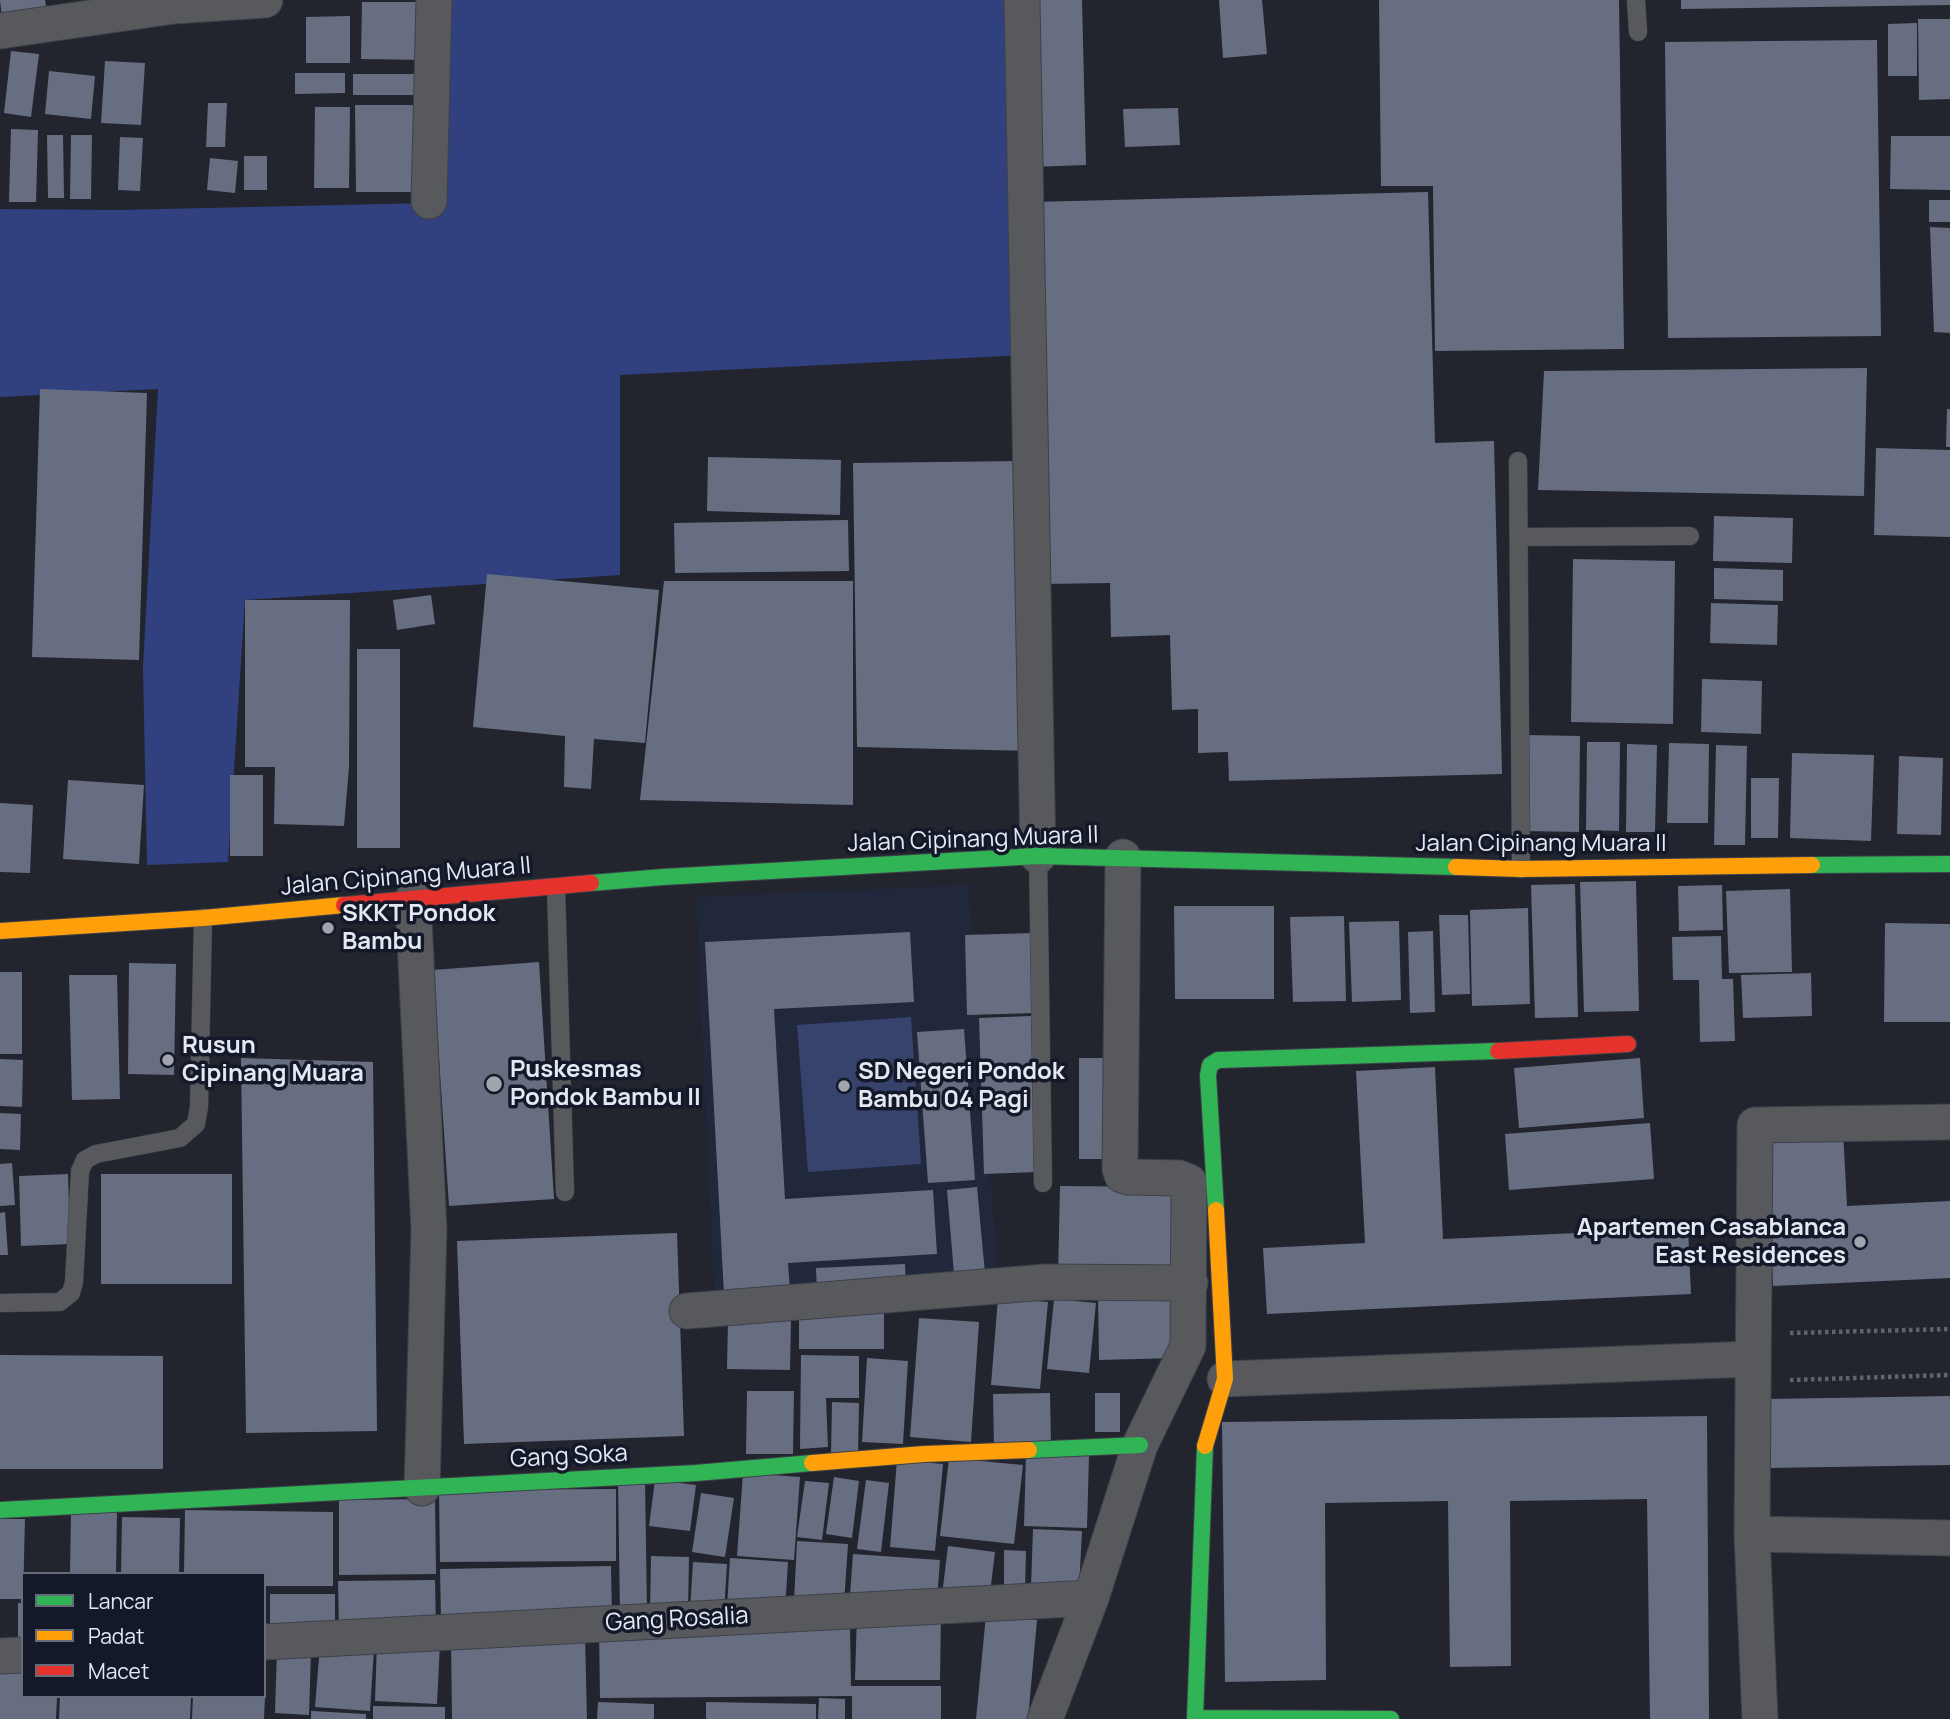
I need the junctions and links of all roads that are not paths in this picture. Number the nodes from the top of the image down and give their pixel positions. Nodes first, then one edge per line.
1 (265, 0) edge
2 (434, 0) edge
3 (1022, 0) edge
4 (1636, 0) edge
5 (0, 31) edge
6 (1638, 32) dead end
7 (429, 201) dead end
8 (1518, 461) dead end
9 (1690, 536) dead end
10 (1518, 537) junction
11 (1038, 856) junction
12 (1124, 858) junction
13 (1950, 864) edge
14 (1521, 869) junction
15 (556, 888) junction
16 (413, 899) junction
17 (203, 918) junction
18 (0, 931) edge
19 (1628, 1044) dead end
20 (1950, 1122) edge
21 (1043, 1183) dead end
22 (565, 1192) dead end
23 (1190, 1283) junction
24 (0, 1303) edge
25 (687, 1311) dead end
26 (1753, 1358) junction
27 (1225, 1379) junction
28 (1140, 1445) junction
29 (422, 1488) junction
30 (0, 1510) edge
31 (1752, 1534) junction
32 (1950, 1538) edge
33 (1091, 1598) junction
34 (266, 1642) edge
35 (21, 1655) edge
36 (0, 1656) edge
37 (1045, 1719) edge
38 (1391, 1719) edge
39 (1760, 1719) edge

1 - 5 street
2 - 7 street
3 - 11 street
4 - 6 lane
8 - 10 lane
9 - 10 lane
10 - 14 lane
11 - 12 street, Jalan Cipinang Muara II
11 - 15 street, Jalan Cipinang Muara II
11 - 21 lane
12 - 14 street, Jalan Cipinang Muara II
12 - 23 street
13 - 14 street, Jalan Cipinang Muara II
15 - 16 street, Jalan Cipinang Muara II
15 - 22 lane
16 - 17 street, Jalan Cipinang Muara II
16 - 29 street
17 - 18 street, Jalan Cipinang Muara II
17 - 24 lane
19 - 27 street
20 - 26 street
23 - 25 street
23 - 28 street
26 - 27 street
26 - 31 street
27 - 38 street
28 - 29 street, Gang Soka
28 - 33 street
29 - 30 street, Gang Soka
31 - 32 street
31 - 39 street
33 - 34 street, Gang Rosalia
33 - 37 street
35 - 36 street

